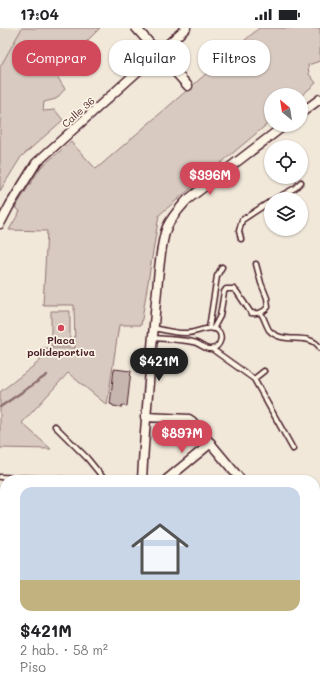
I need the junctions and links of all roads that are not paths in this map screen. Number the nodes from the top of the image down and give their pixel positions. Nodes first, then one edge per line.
1 (136, 28) edge
2 (186, 28) edge
3 (147, 40) edge
4 (173, 40) edge
5 (132, 76) edge
6 (179, 76) edge
7 (188, 86) dead end
8 (320, 99) edge
9 (308, 108) edge
10 (276, 132) edge
11 (299, 184) edge
12 (288, 192) edge
13 (264, 206) edge
14 (0, 224) edge
15 (241, 239) dead end
16 (256, 264) dead end
17 (222, 267) dead end
18 (261, 312) junction
19 (154, 328) junction
20 (211, 328) junction
21 (153, 338) junction
22 (320, 348) edge
23 (212, 349) junction
24 (264, 371) dead end
25 (254, 379) junction
26 (145, 417) junction
27 (56, 426) dead end
28 (211, 443) junction
29 (293, 449) dead end
30 (101, 475) edge
31 (142, 475) edge
32 (172, 475) edge
33 (237, 475) edge

1 - 3 street
2 - 4 street, Calle 36
5 - 14 street, Calle 36
6 - 7 street
8 - 9 street
10 - 19 street
11 - 12 lane
13 - 15 lane
16 - 18 lane
17 - 20 lane
18 - 20 lane
18 - 22 lane
19 - 20 lane
19 - 21 street
20 - 23 lane
21 - 23 lane
21 - 26 street
23 - 25 lane
24 - 25 lane
25 - 29 lane
26 - 28 street
26 - 31 street
27 - 30 lane
28 - 32 street
28 - 33 street

